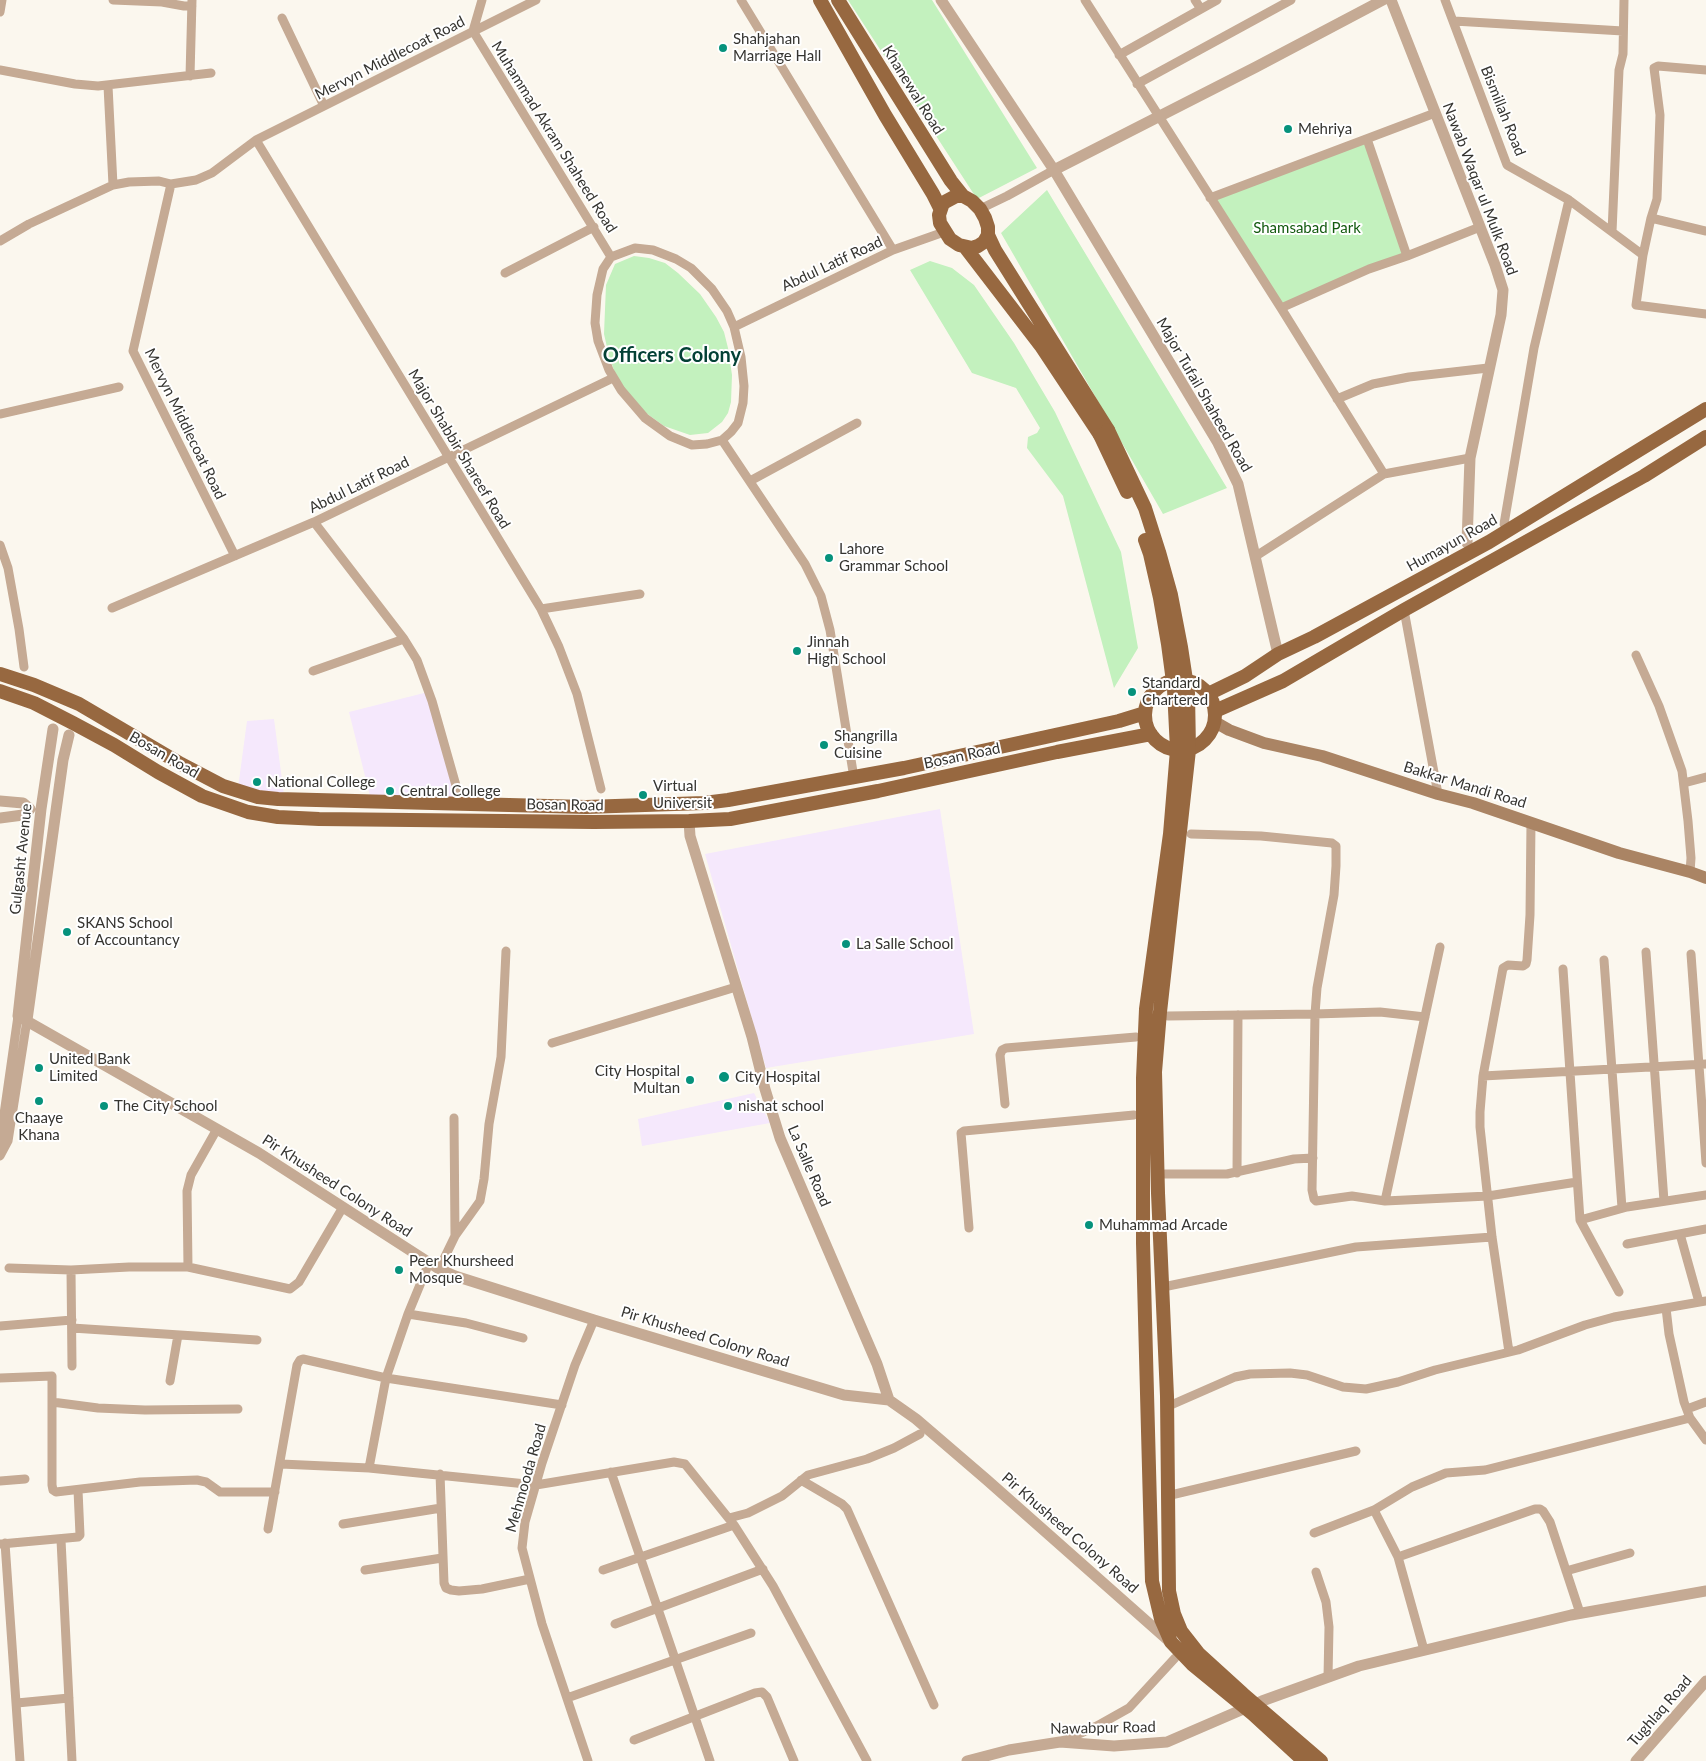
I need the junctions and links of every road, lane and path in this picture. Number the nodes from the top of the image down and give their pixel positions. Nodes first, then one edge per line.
1 (2, 0) edge
2 (113, 0) edge
3 (482, 0) edge
4 (536, 0) edge
5 (741, 0) edge
6 (820, 0) edge
7 (838, 0) edge
8 (941, 0) edge
9 (1085, 0) edge
10 (1195, 0) edge
11 (1217, 0) edge
12 (1291, 0) edge
13 (1383, 0) edge
14 (1391, 0) edge
15 (1446, 0) edge
16 (1624, 0) edge
17 (192, 3) edge
18 (1201, 9) junction
19 (0, 12) edge
20 (282, 18) dead end
21 (1454, 21) junction
22 (1623, 30) junction
23 (473, 31) junction
24 (1119, 55) junction
25 (0, 70) edge
26 (1706, 70) edge
27 (211, 73) dead end
28 (190, 76) junction
29 (1137, 84) junction
30 (108, 86) junction
31 (903, 104) junction
32 (324, 106) junction
33 (1435, 113) junction
34 (885, 115) junction
35 (1159, 117) junction
36 (1367, 139) junction
37 (256, 140) junction
38 (1054, 170) junction
39 (113, 184) junction
40 (171, 184) junction
41 (963, 196) junction
42 (1210, 198) junction
43 (1568, 200) junction
44 (940, 208) junction
45 (980, 209) junction
46 (1651, 218) junction
47 (594, 227) junction
48 (1480, 227) junction
49 (1706, 231) edge
50 (944, 232) junction
51 (1612, 232) junction
52 (988, 235) junction
53 (0, 241) edge
54 (965, 247) junction
55 (893, 250) junction
56 (1408, 256) junction
57 (1643, 256) junction
58 (611, 257) junction
59 (505, 272) dead end
60 (1281, 308) junction
61 (1706, 314) edge
62 (734, 327) junction
63 (1488, 368) junction
64 (613, 378) junction
65 (119, 387) dead end
66 (1337, 399) junction
67 (1706, 409) edge
68 (0, 414) edge
69 (858, 423) dead end
70 (1104, 433) junction
71 (1706, 437) edge
72 (722, 440) junction
73 (448, 458) junction
74 (1470, 458) junction
75 (1384, 474) junction
76 (750, 481) junction
77 (1544, 509) junction
78 (314, 522) junction
79 (1504, 524) junction
80 (1467, 543) junction
81 (0, 545) edge
82 (235, 556) junction
83 (1256, 556) junction
84 (640, 594) dead end
85 (112, 608) dead end
86 (541, 609) junction
87 (1404, 610) junction
88 (404, 639) junction
89 (1278, 654) junction
90 (1636, 654) dead end
91 (24, 667) dead end
92 (313, 671) dead end
93 (0, 674) edge
94 (0, 691) edge
95 (1208, 694) junction
96 (1145, 712) junction
97 (1215, 716) junction
98 (53, 728) dead end
99 (1151, 734) junction
100 (69, 735) dead end
101 (1706, 777) edge
102 (854, 778) junction
103 (1684, 783) junction
104 (457, 789) dead end
105 (601, 789) dead end
106 (1438, 794) junction
107 (0, 801) edge
108 (36, 809) junction
109 (56, 809) junction
110 (0, 818) edge
111 (688, 821) junction
112 (1531, 823) junction
113 (1190, 834) dead end
114 (1690, 872) junction
115 (1706, 878) edge
116 (1440, 947) dead end
117 (506, 950) dead end
118 (1646, 952) dead end
119 (1691, 954) dead end
120 (1604, 960) dead end
121 (1563, 969) dead end
122 (736, 987) junction
123 (1314, 1014) junction
124 (1238, 1015) junction
125 (1168, 1016) dead end
126 (1425, 1017) junction
127 (23, 1018) junction
128 (1136, 1037) dead end
129 (552, 1043) dead end
130 (1702, 1065) edge
131 (1654, 1067) junction
132 (1612, 1069) junction
133 (1570, 1071) junction
134 (1483, 1076) junction
135 (1005, 1104) dead end
136 (1134, 1115) dead end
137 (454, 1118) dead end
138 (217, 1129) junction
139 (0, 1142) edge
140 (0, 1156) edge
141 (1313, 1158) junction
142 (1706, 1162) edge
143 (1237, 1173) junction
144 (1165, 1174) dead end
145 (1577, 1182) junction
146 (1706, 1195) edge
147 (1488, 1196) junction
148 (1385, 1201) junction
149 (1664, 1201) junction
150 (343, 1207) junction
151 (1622, 1208) junction
152 (1580, 1220) junction
153 (969, 1228) dead end
154 (1706, 1229) edge
155 (1680, 1234) junction
156 (456, 1236) junction
157 (1492, 1238) junction
158 (1627, 1244) dead end
159 (434, 1266) junction
160 (188, 1267) junction
161 (9, 1268) dead end
162 (71, 1270) junction
163 (1168, 1286) dead end
164 (1619, 1292) dead end
165 (1702, 1302) edge
166 (1666, 1308) junction
167 (408, 1314) junction
168 (594, 1320) junction
169 (72, 1324) junction
170 (0, 1326) edge
171 (178, 1335) junction
172 (523, 1338) dead end
173 (257, 1340) dead end
174 (1508, 1352) junction
175 (72, 1366) dead end
176 (0, 1378) edge
177 (386, 1378) junction
178 (170, 1381) dead end
179 (889, 1400) junction
180 (52, 1402) junction
181 (1706, 1402) edge
182 (1171, 1404) dead end
183 (562, 1405) junction
184 (238, 1409) dead end
185 (1687, 1409) junction
186 (1690, 1418) junction
187 (920, 1434) dead end
188 (1706, 1440) edge
189 (1356, 1451) dead end
190 (280, 1464) junction
191 (369, 1468) junction
192 (611, 1472) junction
193 (440, 1474) junction
194 (25, 1479) dead end
195 (801, 1480) junction
196 (0, 1481) edge
197 (536, 1485) junction
198 (78, 1490) junction
199 (275, 1492) junction
200 (1171, 1495) dead end
201 (441, 1508) junction
202 (1374, 1510) junction
203 (732, 1521) junction
204 (343, 1524) dead end
205 (268, 1529) dead end
206 (1314, 1534) dead end
207 (61, 1540) junction
208 (3, 1543) edge
209 (1630, 1553) dead end
210 (640, 1557) junction
211 (1398, 1557) junction
212 (442, 1558) junction
213 (763, 1569) junction
214 (365, 1570) dead end
215 (603, 1570) dead end
216 (1316, 1572) dead end
217 (1566, 1572) junction
218 (530, 1579) junction
219 (1706, 1591) edge
220 (658, 1608) junction
221 (1580, 1613) junction
222 (615, 1624) dead end
223 (751, 1633) dead end
224 (1424, 1650) junction
225 (1178, 1655) junction
226 (675, 1660) junction
227 (1328, 1677) junction
228 (1706, 1682) edge
229 (69, 1698) junction
230 (567, 1698) junction
231 (17, 1703) junction
232 (934, 1704) dead end
233 (695, 1716) junction
234 (634, 1740) dead end
235 (1060, 1742) junction
236 (993, 1758) edge
237 (20, 1761) edge
238 (72, 1761) edge
239 (588, 1761) edge
240 (710, 1761) edge
241 (794, 1761) edge
242 (867, 1761) edge
243 (967, 1761) edge
244 (1304, 1761) edge
245 (1321, 1761) edge
246 (1636, 1761) edge

1 - 19 street
2 - 17 street
3 - 23 street
4 - 23 street, Mervyn Middlecoat Road
5 - 55 street
6 - 34 main road
7 - 31 main road, Khanewal Road
8 - 38 street, Major Tufail Shaheed Road
9 - 24 street
10 - 18 street
11 - 18 street
12 - 29 street
13 - 35 street
14 - 33 street, Nawab Waqar ul Mulk Road
15 - 21 street, Bismillah Road
16 - 22 street
17 - 28 street
18 - 24 street
20 - 32 street
21 - 22 street
21 - 43 street, Bismillah Road
22 - 51 street
23 - 32 street, Mervyn Middlecoat Road
23 - 47 street, Muhammad Akram Shaheed Road
24 - 29 street
25 - 30 street
26 - 46 street
27 - 28 street
28 - 30 street
29 - 35 street
30 - 39 street
31 - 34 main road
31 - 41 main road, Khanewal Road
32 - 37 street, Mervyn Middlecoat Road
33 - 36 street
33 - 48 street, Nawab Waqar ul Mulk Road
34 - 44 main road
35 - 38 street
35 - 42 street
36 - 42 street
36 - 56 street
37 - 40 street, Mervyn Middlecoat Road
37 - 73 street, Major Shabbir Shareef Road
38 - 45 street
38 - 83 street, Major Tufail Shaheed Road
39 - 40 street, Mervyn Middlecoat Road
39 - 53 street
40 - 82 street, Mervyn Middlecoat Road
41 - 44 main road
41 - 45 main road
42 - 60 street
43 - 51 street, Bismillah Road
43 - 79 street
44 - 50 main road
45 - 52 main road
46 - 49 street
46 - 57 street
47 - 58 street, Muhammad Akram Shaheed Road
47 - 59 street
48 - 56 street
48 - 63 street, Nawab Waqar ul Mulk Road
50 - 54 main road
50 - 55 street, Abdul Latif Road
51 - 57 street, Bismillah Road
52 - 54 main road
52 - 70 main road
54 - 70 main road
55 - 62 street, Abdul Latif Road
56 - 60 street
57 - 61 street
58 - 62 street
58 - 64 street
60 - 66 street
62 - 72 street
63 - 66 street
63 - 74 street, Nawab Waqar ul Mulk Road
64 - 72 street
64 - 73 street, Abdul Latif Road
65 - 68 street
66 - 75 street
67 - 77 main road, Humayun Road
69 - 76 street
70 - 225 main road, bridge
70 - 245 main road, bridge
71 - 87 main road
72 - 76 street
73 - 78 street, Abdul Latif Road
73 - 86 street, Major Shabbir Shareef Road
74 - 75 street
74 - 80 street, Nawab Waqar ul Mulk Road
75 - 83 street
76 - 102 street
77 - 79 main road
77 - 89 main road, Humayun Road
78 - 82 street, Abdul Latif Road
78 - 88 street
79 - 80 main road
80 - 89 main road
81 - 91 street
82 - 85 street, Abdul Latif Road
83 - 89 street, Major Tufail Shaheed Road
84 - 86 street
86 - 105 street, Major Shabbir Shareef Road
87 - 97 main road
87 - 106 street
88 - 92 street
88 - 104 street
89 - 95 main road, Humayun Road
90 - 103 street
93 - 102 main road, Bosan Road
94 - 111 main road, Bosan Road
95 - 96 main road
95 - 97 main road
96 - 99 main road
96 - 102 main road, Bosan Road
97 - 99 main road
97 - 106 main road, Bakkar Mandi Road
98 - 108 street, Gulgasht Avenue
99 - 111 main road, Bosan Road
100 - 109 street, Gulgasht Avenue
101 - 103 street
103 - 114 street
106 - 112 main road, Bakkar Mandi Road
107 - 108 street, Gulgasht Avenue
108 - 109 street
108 - 110 street, Gulgasht Avenue
108 - 127 street, Gulgasht Avenue
109 - 127 street, Gulgasht Avenue
111 - 122 street, La Salle Road
112 - 114 main road, Bakkar Mandi Road
112 - 134 street
113 - 123 street
114 - 115 main road, Bakkar Mandi Road
116 - 126 street
117 - 156 street
118 - 131 street
119 - 130 street
120 - 132 street
121 - 133 street
122 - 129 street
122 - 179 street, La Salle Road
123 - 124 street
123 - 126 street
123 - 141 street
124 - 125 street
124 - 143 street
126 - 148 street
127 - 138 street, Pir Khusheed Colony Road
127 - 139 street, Gulgasht Avenue
127 - 140 street
128 - 135 street
130 - 131 street
130 - 142 street
131 - 132 street
131 - 149 street
132 - 133 street
132 - 151 street
133 - 134 street
133 - 145 street
134 - 147 street
136 - 153 street
137 - 156 street
138 - 150 street, Pir Khusheed Colony Road
138 - 160 street
141 - 143 street
141 - 148 street
143 - 144 street
145 - 147 street
145 - 152 street
146 - 149 street
147 - 148 street
147 - 157 street
149 - 151 street
150 - 159 street, Pir Khusheed Colony Road
150 - 160 street
151 - 152 street
152 - 164 street
154 - 155 street
155 - 158 street
155 - 165 street
156 - 159 street
157 - 163 street
157 - 174 street
159 - 167 street
159 - 168 street, Pir Khusheed Colony Road
160 - 162 street
161 - 162 street
162 - 169 street
165 - 166 street
166 - 174 street
166 - 185 street
167 - 172 street
167 - 177 street
168 - 179 street, Pir Khusheed Colony Road
168 - 183 street, Mehmooda Road
169 - 170 street
169 - 171 street
169 - 175 street
171 - 173 street
171 - 178 street
174 - 182 street
176 - 180 street
177 - 183 street
177 - 190 street
177 - 191 street
179 - 225 street, Pir Khusheed Colony Road, bridge
180 - 184 street
180 - 198 street
181 - 185 street
183 - 197 street, Mehmooda Road
185 - 186 street
186 - 188 street
186 - 202 street
187 - 195 street
189 - 200 street
190 - 191 street
190 - 199 street
191 - 193 street
192 - 197 street
192 - 203 street
192 - 210 street
193 - 197 street
193 - 201 street
194 - 196 street
195 - 203 street
195 - 232 street
197 - 218 street, Mehmooda Road
198 - 199 street
198 - 207 street
199 - 205 street
201 - 204 street
201 - 212 street
202 - 206 street
202 - 211 street
203 - 210 street
203 - 213 street
207 - 208 street
207 - 229 street
208 - 231 street
209 - 217 street
210 - 215 street
210 - 220 street
211 - 217 street
211 - 224 street
212 - 214 street
212 - 218 street
213 - 220 street
213 - 242 street
216 - 227 street
217 - 221 street
218 - 230 street, Mehmooda Road
219 - 221 street, Nawabpur Road
220 - 222 street
220 - 226 street
221 - 224 street, Nawabpur Road
223 - 226 street
224 - 227 street, Nawabpur Road
225 - 235 street
225 - 244 main road, bridge
226 - 230 street
226 - 233 street
227 - 235 street, Nawabpur Road
228 - 246 street, Tughlaq Road
229 - 231 street
229 - 238 street
230 - 239 street, Mehmooda Road
231 - 237 street
233 - 234 street
233 - 240 street
233 - 241 street
235 - 236 street, Nawabpur Road
236 - 243 street, Nawabpur Road

